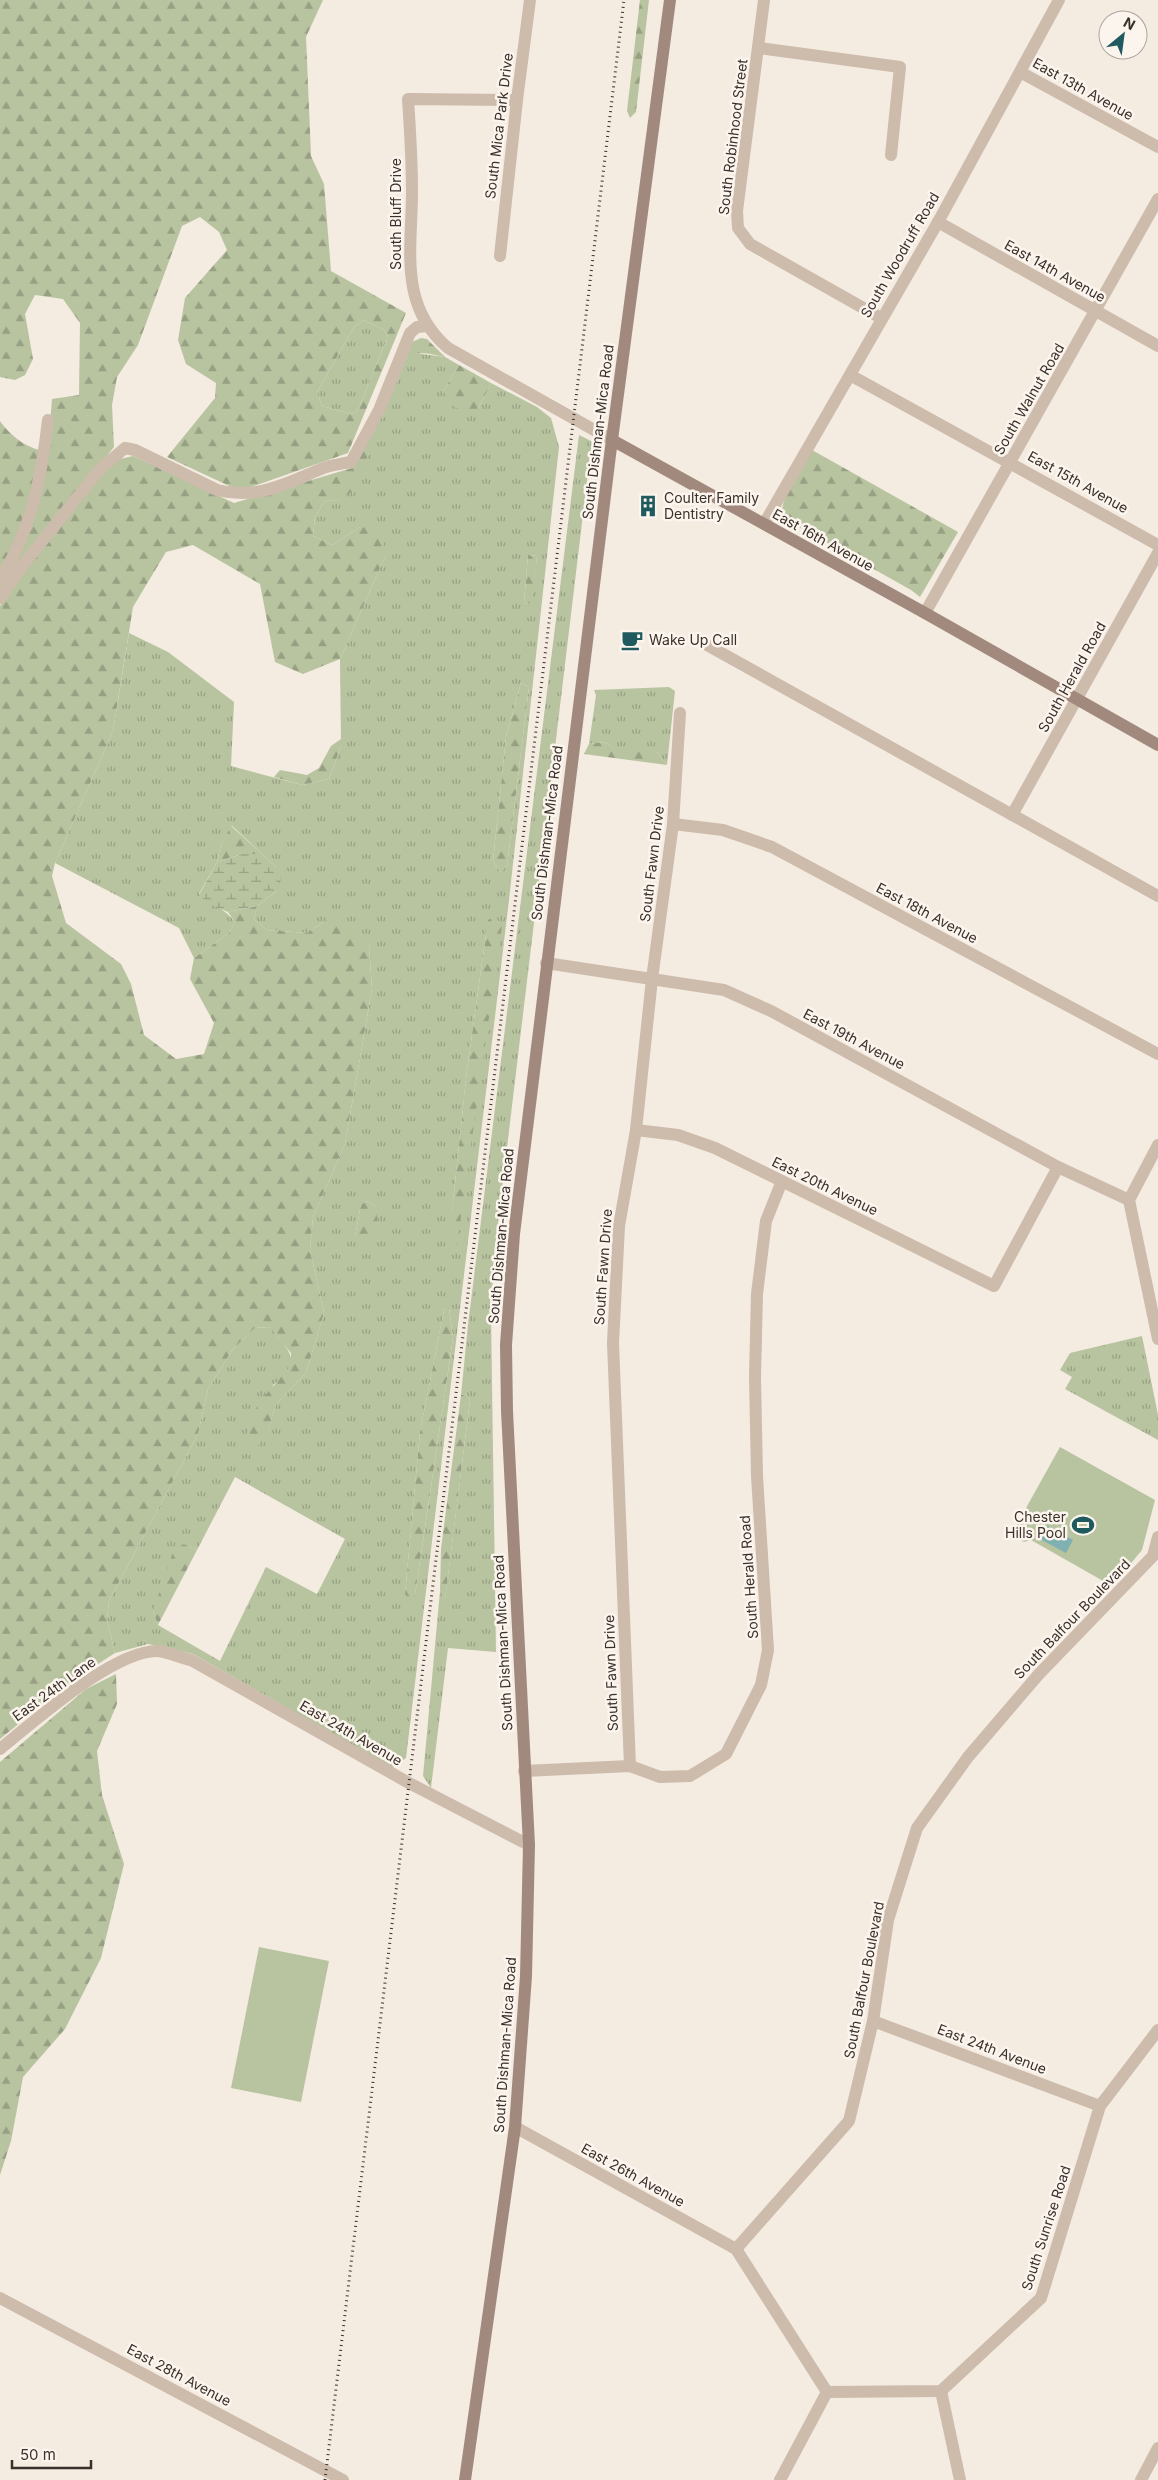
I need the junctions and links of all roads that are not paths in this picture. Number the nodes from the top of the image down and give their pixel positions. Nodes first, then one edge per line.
1 (530, 0) edge
2 (670, 0) edge
3 (764, 0) edge
4 (1060, 0) edge
5 (759, 48) junction
6 (1020, 72) junction
7 (517, 100) junction
8 (1158, 147) edge
9 (891, 154) dead end
10 (1158, 199) edge
11 (938, 222) junction
12 (500, 256) dead end
13 (1096, 311) junction
14 (881, 318) junction
15 (427, 326) junction
16 (1158, 346) edge
17 (850, 375) junction
18 (48, 420) dead end
19 (612, 440) junction
20 (1010, 462) junction
21 (764, 524) junction
22 (1158, 545) edge
23 (1158, 553) edge
24 (0, 578) edge
25 (0, 598) edge
26 (925, 613) junction
27 (707, 645) dead end
28 (1078, 699) junction
29 (680, 713) dead end
30 (1158, 745) edge
31 (1012, 815) junction
32 (673, 824) junction
33 (1158, 896) edge
34 (546, 963) junction
35 (652, 979) junction
36 (1158, 1054) edge
37 (636, 1130) junction
38 (1158, 1145) edge
39 (1058, 1167) junction
40 (782, 1181) junction
41 (1129, 1200) junction
42 (1158, 1339) edge
43 (1158, 1537) edge
44 (1156, 1557) edge
45 (158, 1651) joint
46 (0, 1749) edge
47 (630, 1766) junction
48 (524, 1771) junction
49 (528, 1845) junction
50 (873, 2021) junction
51 (1158, 2030) edge
52 (1100, 2106) junction
53 (515, 2127) junction
54 (736, 2249) junction
55 (0, 2298) edge
56 (941, 2391) junction
57 (827, 2392) junction
58 (1158, 2448) edge
59 (343, 2480) edge
60 (465, 2480) edge
61 (780, 2480) edge
62 (960, 2480) edge
63 (1141, 2480) edge

1 - 7 street, South Mica Park Drive
2 - 19 main road, South Dishman-Mica Road
3 - 5 street, South Robinhood Street
4 - 6 street, South Woodruff Road
5 - 9 street
5 - 14 street, South Robinhood Street
6 - 8 street, East 13th Avenue
6 - 11 street, South Woodruff Road
7 - 12 street, South Mica Park Drive
7 - 15 street, South Bluff Drive
10 - 13 street, South Walnut Road
11 - 13 street, East 14th Avenue
11 - 14 street, South Woodruff Road
13 - 16 street, East 14th Avenue
13 - 20 street, South Walnut Road
14 - 17 street, South Woodruff Road
15 - 19 street, East 16th Avenue
15 - 25 street
17 - 20 street, East 15th Avenue
17 - 21 street, South Woodruff Road
18 - 24 street
19 - 21 main road, East 16th Avenue
19 - 34 main road, South Dishman-Mica Road
20 - 22 street, East 15th Avenue
20 - 26 street, South Walnut Road
21 - 26 main road, East 16th Avenue
23 - 28 street, South Herald Road
26 - 28 main road, East 16th Avenue
27 - 31 street
28 - 30 main road, East 16th Avenue
28 - 31 street, South Herald Road
29 - 32 street, South Fawn Drive
31 - 33 street
32 - 35 street, South Fawn Drive
32 - 36 street, East 18th Avenue
34 - 35 street, East 19th Avenue
34 - 48 main road, South Dishman-Mica Road
35 - 37 street, South Fawn Drive
35 - 39 street, East 19th Avenue
37 - 40 street, East 20th Avenue
37 - 47 street, South Fawn Drive
38 - 41 street
39 - 40 street, East 20th Avenue
39 - 41 street, East 19th Avenue
40 - 47 street, South Herald Road
41 - 42 street
43 - 44 street, South Balfour Boulevard
44 - 50 street, South Balfour Boulevard
45 - 46 street, East 24th Lane
45 - 49 street, East 24th Avenue
47 - 48 street, South Herald Road
48 - 49 main road, South Dishman-Mica Road
49 - 53 main road, South Dishman-Mica Road
50 - 52 street, East 24th Avenue
50 - 54 street, South Balfour Boulevard
51 - 52 street, South Sunrise Road
52 - 56 street, South Sunrise Road
53 - 54 street, East 26th Avenue
53 - 60 main road, South Dishman-Mica Road
54 - 57 street
55 - 59 street, East 28th Avenue
56 - 57 street
56 - 62 street
57 - 61 street
58 - 63 street

